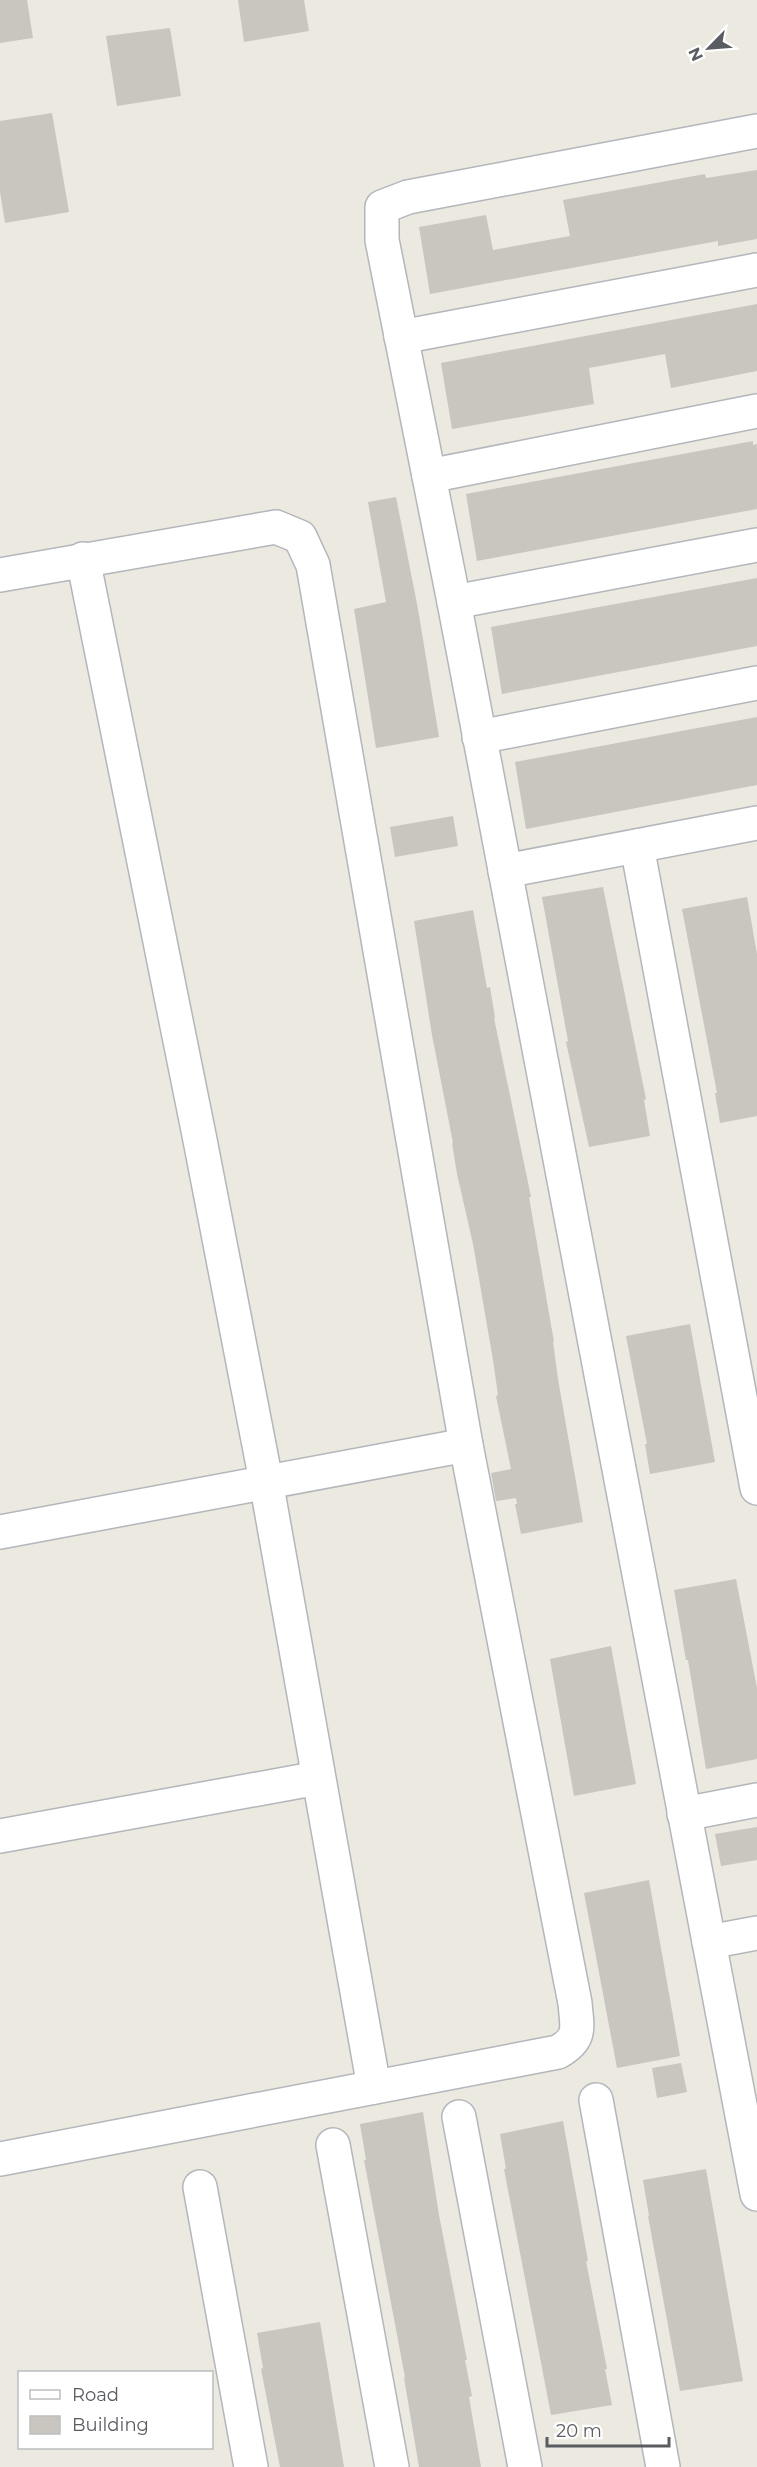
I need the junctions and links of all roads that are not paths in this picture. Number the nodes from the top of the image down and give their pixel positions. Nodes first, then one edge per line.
1 (757, 130) edge
2 (757, 270) edge
3 (401, 337) junction
4 (757, 411) edge
5 (429, 476) junction
6 (757, 545) edge
7 (83, 559) junction
8 (0, 575) edge
9 (454, 602) junction
10 (757, 683) edge
11 (479, 737) junction
12 (757, 824) edge
13 (637, 846) junction
14 (505, 872) junction
15 (466, 1445) junction
16 (266, 1481) junction
17 (757, 1488) edge
18 (0, 1532) edge
19 (318, 1778) junction
20 (757, 1800) edge
21 (684, 1814) junction
22 (0, 1836) edge
23 (757, 1933) edge
24 (709, 1942) junction
25 (746, 2074) edge
26 (374, 2087) junction
27 (596, 2100) dead end
28 (459, 2117) dead end
29 (333, 2145) dead end
30 (0, 2159) edge
31 (200, 2187) dead end
32 (757, 2194) edge
33 (251, 2467) edge
34 (392, 2467) edge
35 (525, 2467) edge
36 (663, 2467) edge

1 - 3 street
2 - 3 street
3 - 5 street
4 - 5 street
5 - 9 street
6 - 9 street
7 - 8 street
7 - 15 street
7 - 16 street
9 - 11 street
10 - 11 street
11 - 14 street
12 - 13 street
13 - 14 street
13 - 17 street
14 - 21 street
15 - 16 street
15 - 26 street
16 - 18 street
16 - 19 street
19 - 22 street
19 - 26 street
20 - 21 street
21 - 24 street
23 - 24 street
24 - 25 street
25 - 32 street
26 - 30 street
27 - 36 street
28 - 35 street
29 - 34 street
31 - 33 street

